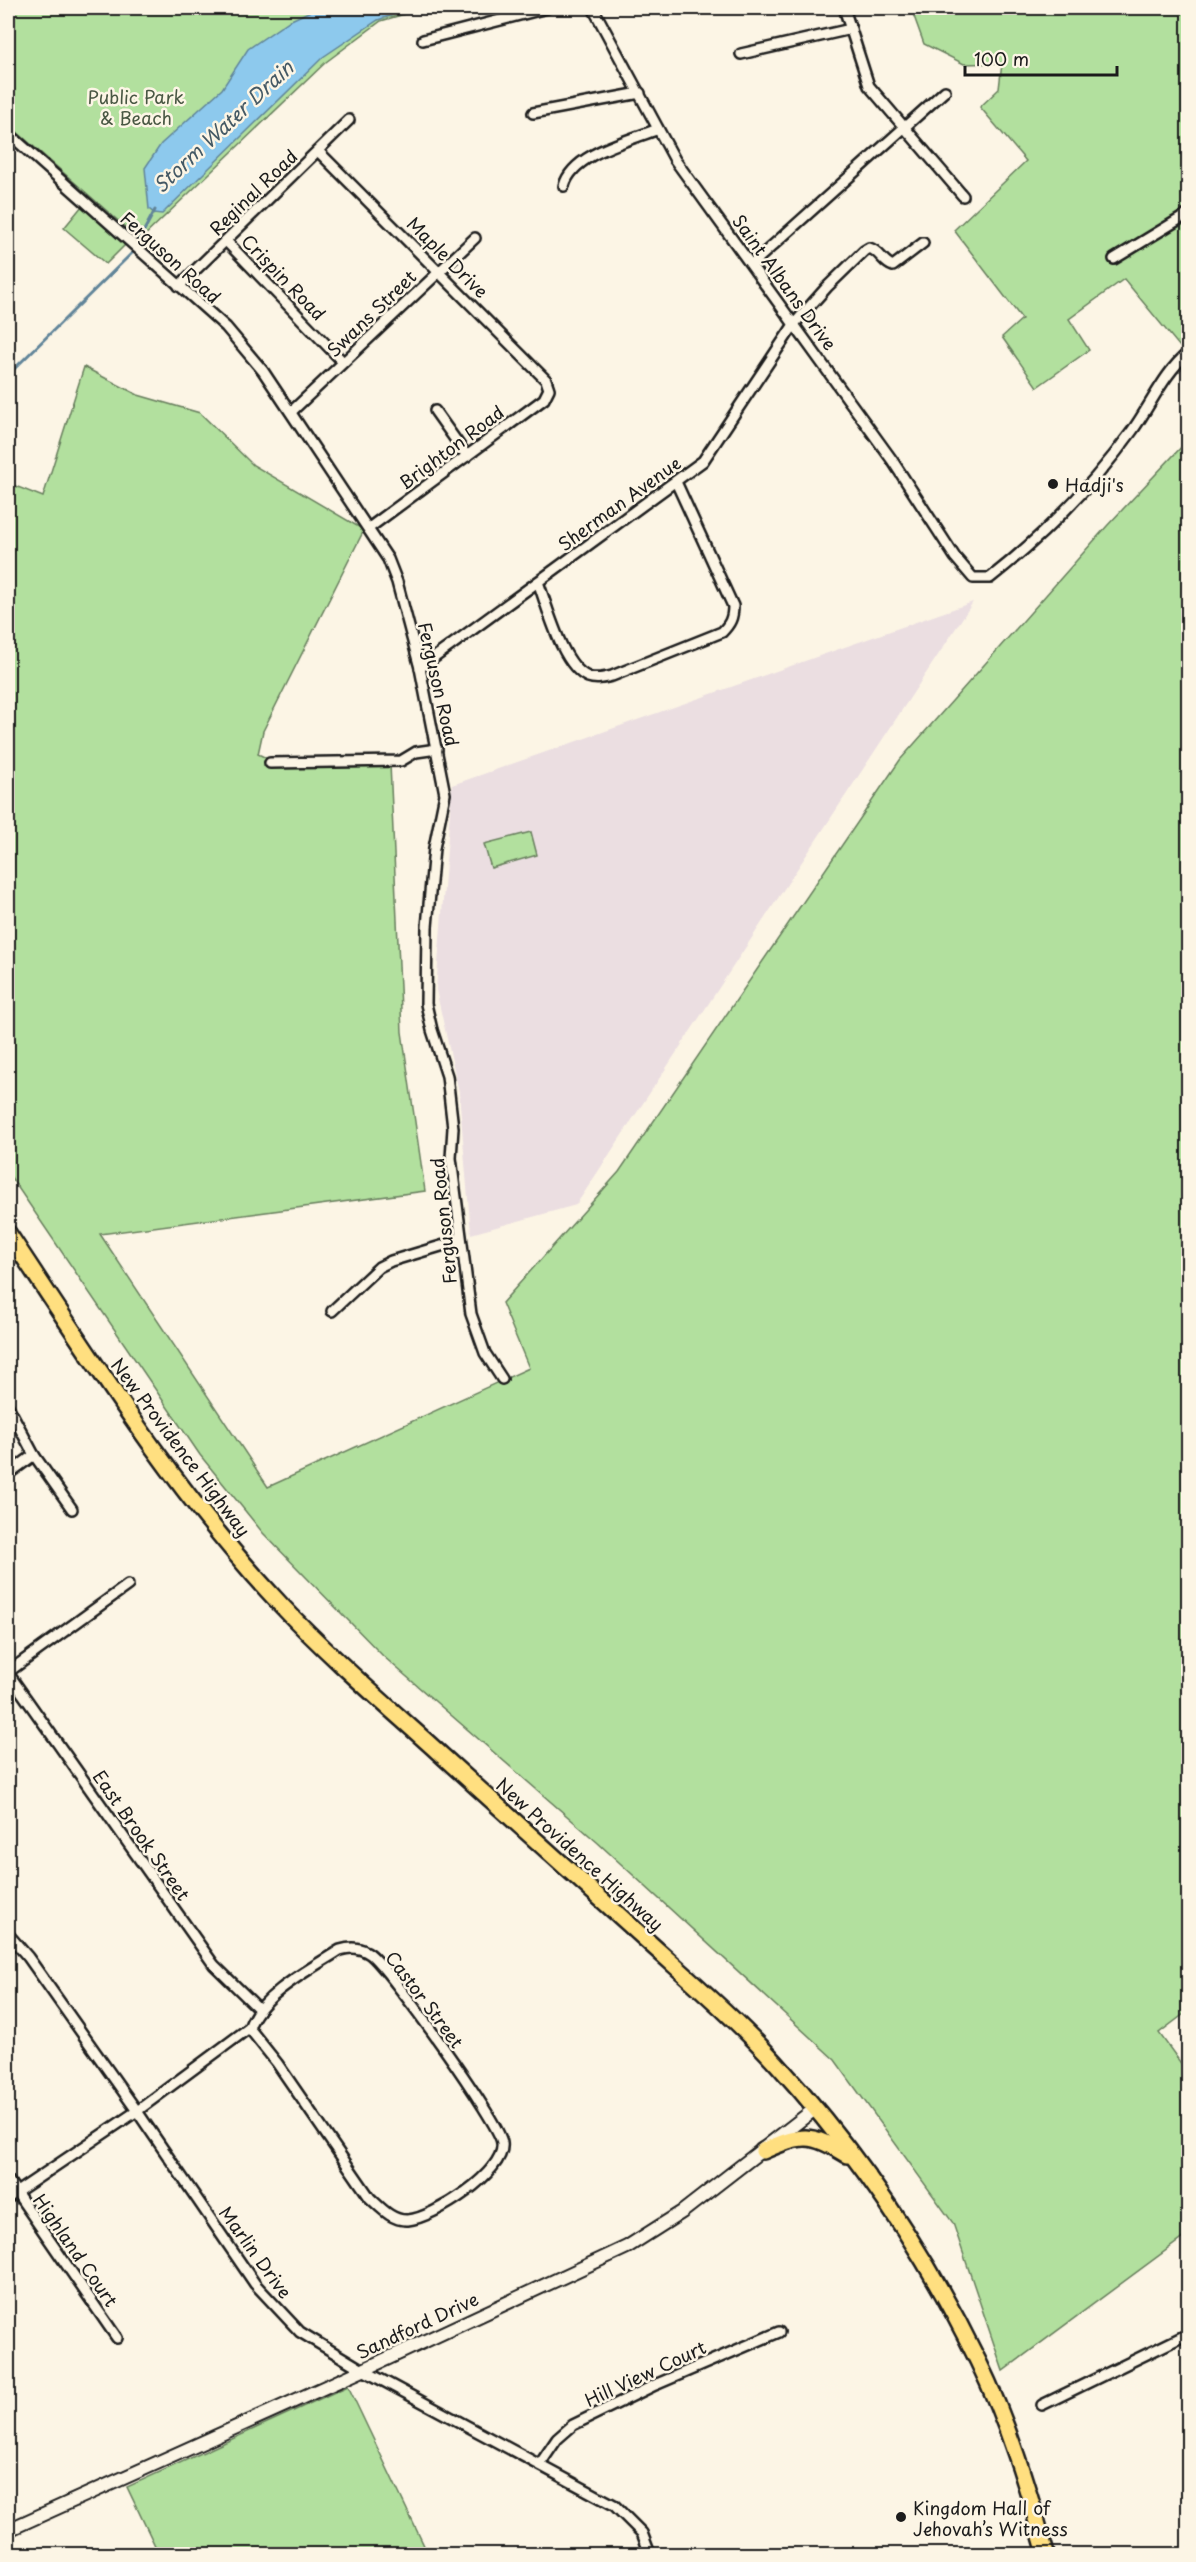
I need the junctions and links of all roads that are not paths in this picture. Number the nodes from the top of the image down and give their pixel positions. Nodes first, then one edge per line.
1 (547, 8) edge
2 (593, 8) edge
3 (844, 8) edge
4 (851, 29) junction
5 (423, 40) dead end
6 (741, 54) dead end
7 (945, 91) dead end
8 (640, 93) junction
9 (533, 113) dead end
10 (349, 120) dead end
11 (905, 128) junction
12 (658, 129) junction
13 (8, 134) edge
14 (319, 152) junction
15 (564, 186) dead end
16 (963, 196) dead end
17 (1188, 214) edge
18 (475, 238) dead end
19 (226, 241) junction
20 (923, 243) dead end
21 (1114, 260) dead end
22 (752, 264) junction
23 (438, 271) junction
24 (179, 286) junction
25 (795, 323) junction
26 (1188, 353) edge
27 (343, 362) junction
28 (549, 389) joint
29 (435, 411) dead end
30 (291, 412) junction
31 (467, 456) junction
32 (676, 482) junction
33 (369, 528) junction
34 (538, 582) junction
35 (420, 669) junction
36 (437, 749) junction
37 (270, 763) dead end
38 (8, 1233) edge
39 (461, 1240) junction
40 (332, 1311) dead end
41 (502, 1379) dead end
42 (8, 1406) edge
43 (34, 1455) junction
44 (8, 1474) edge
45 (72, 1509) dead end
46 (129, 1585) dead end
47 (8, 1673) edge
48 (8, 1934) edge
49 (259, 2009) junction
50 (249, 2028) junction
51 (816, 2108) junction
52 (137, 2111) junction
53 (763, 2151) junction
54 (855, 2159) junction
55 (8, 2180) edge
56 (12, 2195) edge
57 (779, 2332) dead end
58 (1188, 2334) edge
59 (117, 2338) dead end
60 (363, 2370) junction
61 (1042, 2405) dead end
62 (540, 2464) junction
63 (8, 2530) edge
64 (650, 2554) edge
65 (1046, 2554) edge

1 - 5 street
2 - 8 street, Saint Albans Drive
3 - 4 street
4 - 6 street
4 - 11 street
7 - 11 street
8 - 9 street
8 - 12 street, Saint Albans Drive
10 - 14 street, Reginal Road
11 - 16 street
11 - 22 street
12 - 15 street
12 - 22 street, Saint Albans Drive
13 - 24 street, Ferguson Road
14 - 19 street, Reginal Road
14 - 23 street, Maple Drive
17 - 21 street
18 - 23 street, Swans Street
19 - 24 street, Reginal Road
19 - 27 street, Crispin Road
20 - 25 street, Sherman Avenue
22 - 25 street, Saint Albans Drive
23 - 27 street, Swans Street
23 - 28 street, Maple Drive
24 - 30 street, Ferguson Road
25 - 26 street, Saint Albans Drive
25 - 32 street, Sherman Avenue
27 - 30 street, Swans Street
28 - 31 street, Brighton Road
29 - 31 street
30 - 33 street, Ferguson Road
31 - 33 street, Brighton Road
32 - 34 street, Sherman Avenue
32 - 34 street
33 - 35 street, Ferguson Road
34 - 35 street, Sherman Avenue
35 - 36 street, Ferguson Road
36 - 37 street
36 - 39 street, Ferguson Road
38 - 51 highway, New Providence Highway
39 - 40 street
39 - 41 street, Ferguson Road
42 - 43 street
43 - 44 street
43 - 45 street
46 - 47 street
47 - 49 street, East Brook Street
48 - 52 street, Marlin Drive
49 - 50 street, Castor Street
49 - 50 street, Castor Street
50 - 52 street, Castor Street
51 - 53 street, Sandford Drive
51 - 54 highway, New Providence Highway
52 - 56 street, Castor Street
52 - 60 street, Marlin Drive
53 - 54 highway
53 - 60 street, Sandford Drive
54 - 65 highway, New Providence Highway
55 - 56 street, Highland Court
56 - 59 street, Highland Court
57 - 62 street, Hill View Court
58 - 61 street
60 - 62 street, Marlin Drive
60 - 63 street, Sandford Drive
62 - 64 street, Marlin Drive

